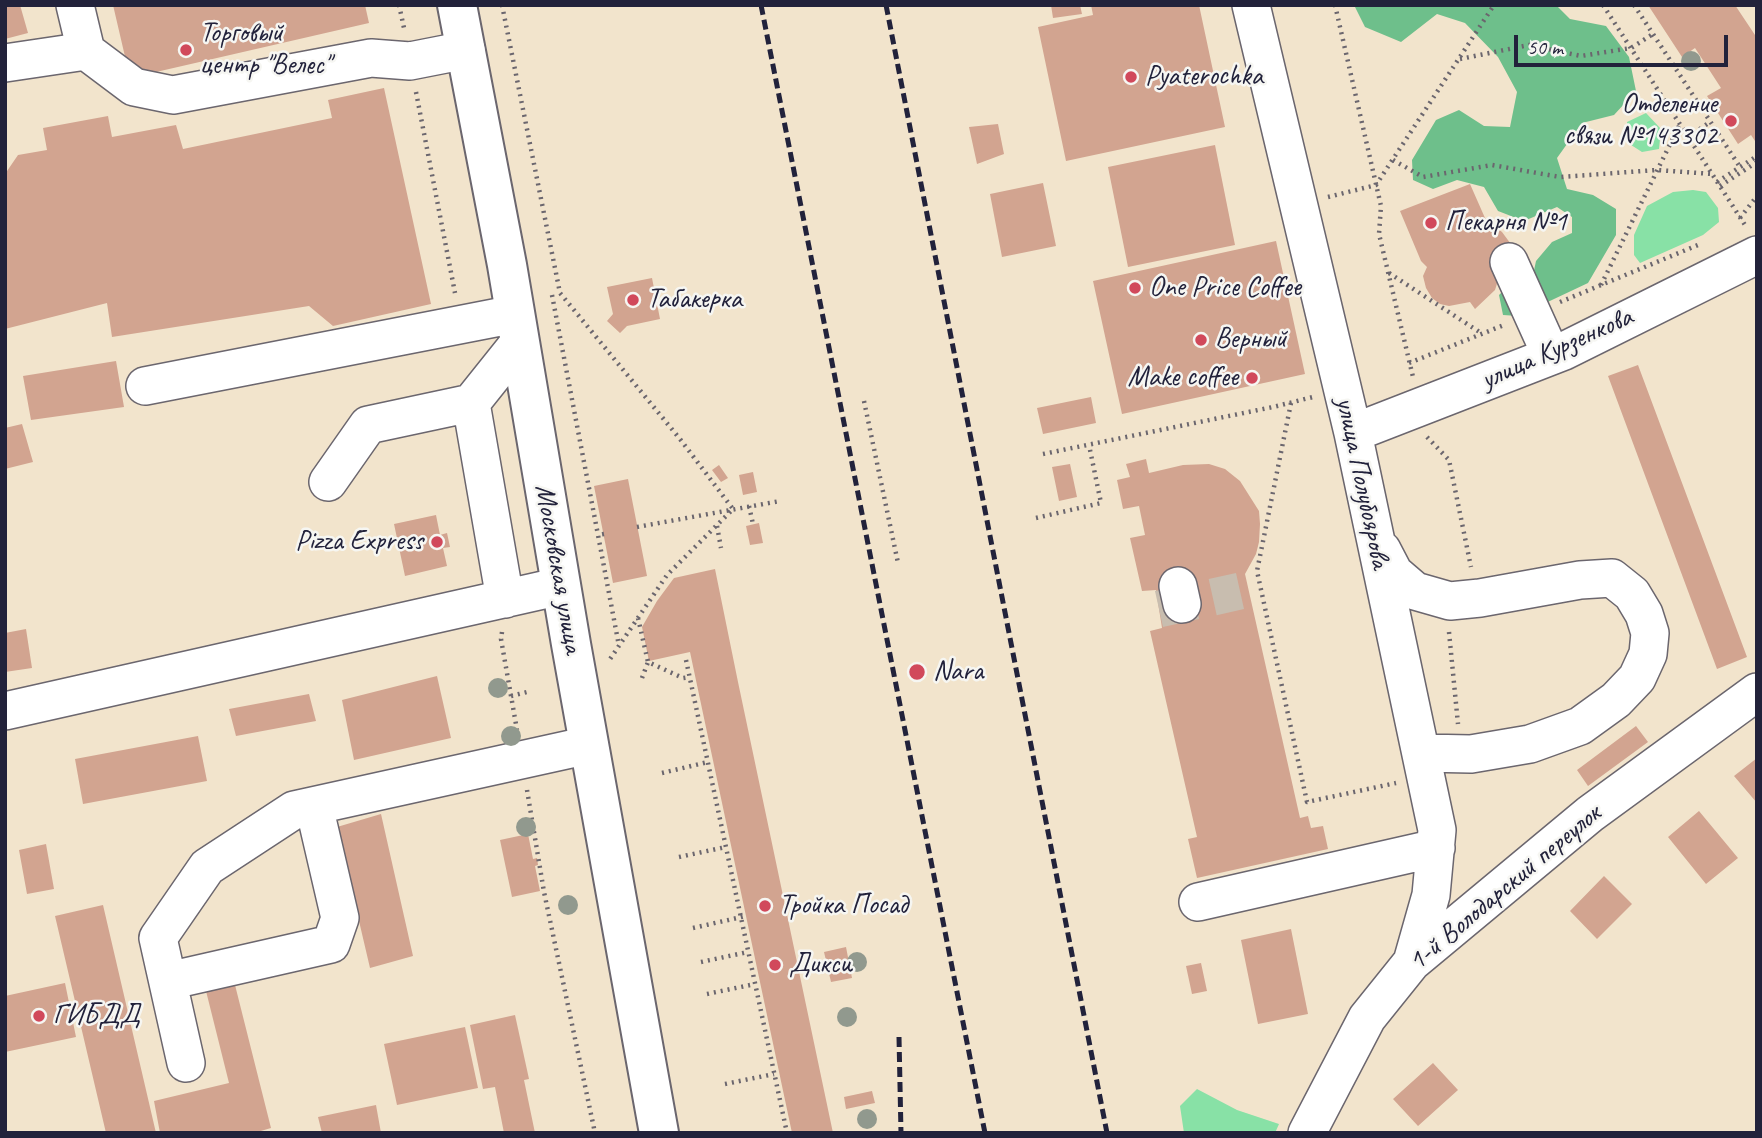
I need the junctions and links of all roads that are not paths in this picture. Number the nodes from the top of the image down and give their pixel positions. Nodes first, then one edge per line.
1 (75, 5) edge
2 (457, 5) edge
3 (1251, 5) edge
4 (466, 50) junction
5 (86, 51) junction
6 (8, 69) edge
7 (1745, 237) edge
8 (1509, 262) dead end
9 (517, 329) junction
10 (1551, 355) junction
11 (145, 386) dead end
12 (471, 403) junction
13 (1353, 433) junction
14 (328, 482) dead end
15 (1371, 519) junction
16 (561, 586) junction
17 (505, 599) junction
18 (1757, 692) edge
19 (5, 711) edge
20 (589, 745) junction
21 (1422, 753) junction
22 (314, 806) junction
23 (1436, 848) junction
24 (1198, 902) dead end
25 (1412, 962) junction
26 (168, 981) junction
27 (186, 1063) dead end
28 (659, 1133) edge
29 (1307, 1133) edge

1 - 5 street
2 - 4 main road, Московская улица
3 - 13 street, улица Полубоярова
4 - 5 street
4 - 9 main road, Московская улица
5 - 6 street
7 - 10 street, улица Курзенкова
8 - 10 street
9 - 11 street
9 - 12 street
9 - 16 main road, Московская улица
10 - 13 street, улица Курзенкова
12 - 14 street
12 - 17 street
13 - 15 street, улица Полубоярова
15 - 21 street, улица Полубоярова
15 - 21 street
16 - 17 street
16 - 20 main road, Московская улица
17 - 19 street
18 - 25 street, 1-й Володарский переулок
20 - 22 street
20 - 28 main road, Московская улица
21 - 23 street, улица Полубоярова
22 - 26 street
22 - 26 street
23 - 24 street
23 - 25 street, улица Полубоярова
25 - 29 street, 1-й Володарский переулок
26 - 27 street

